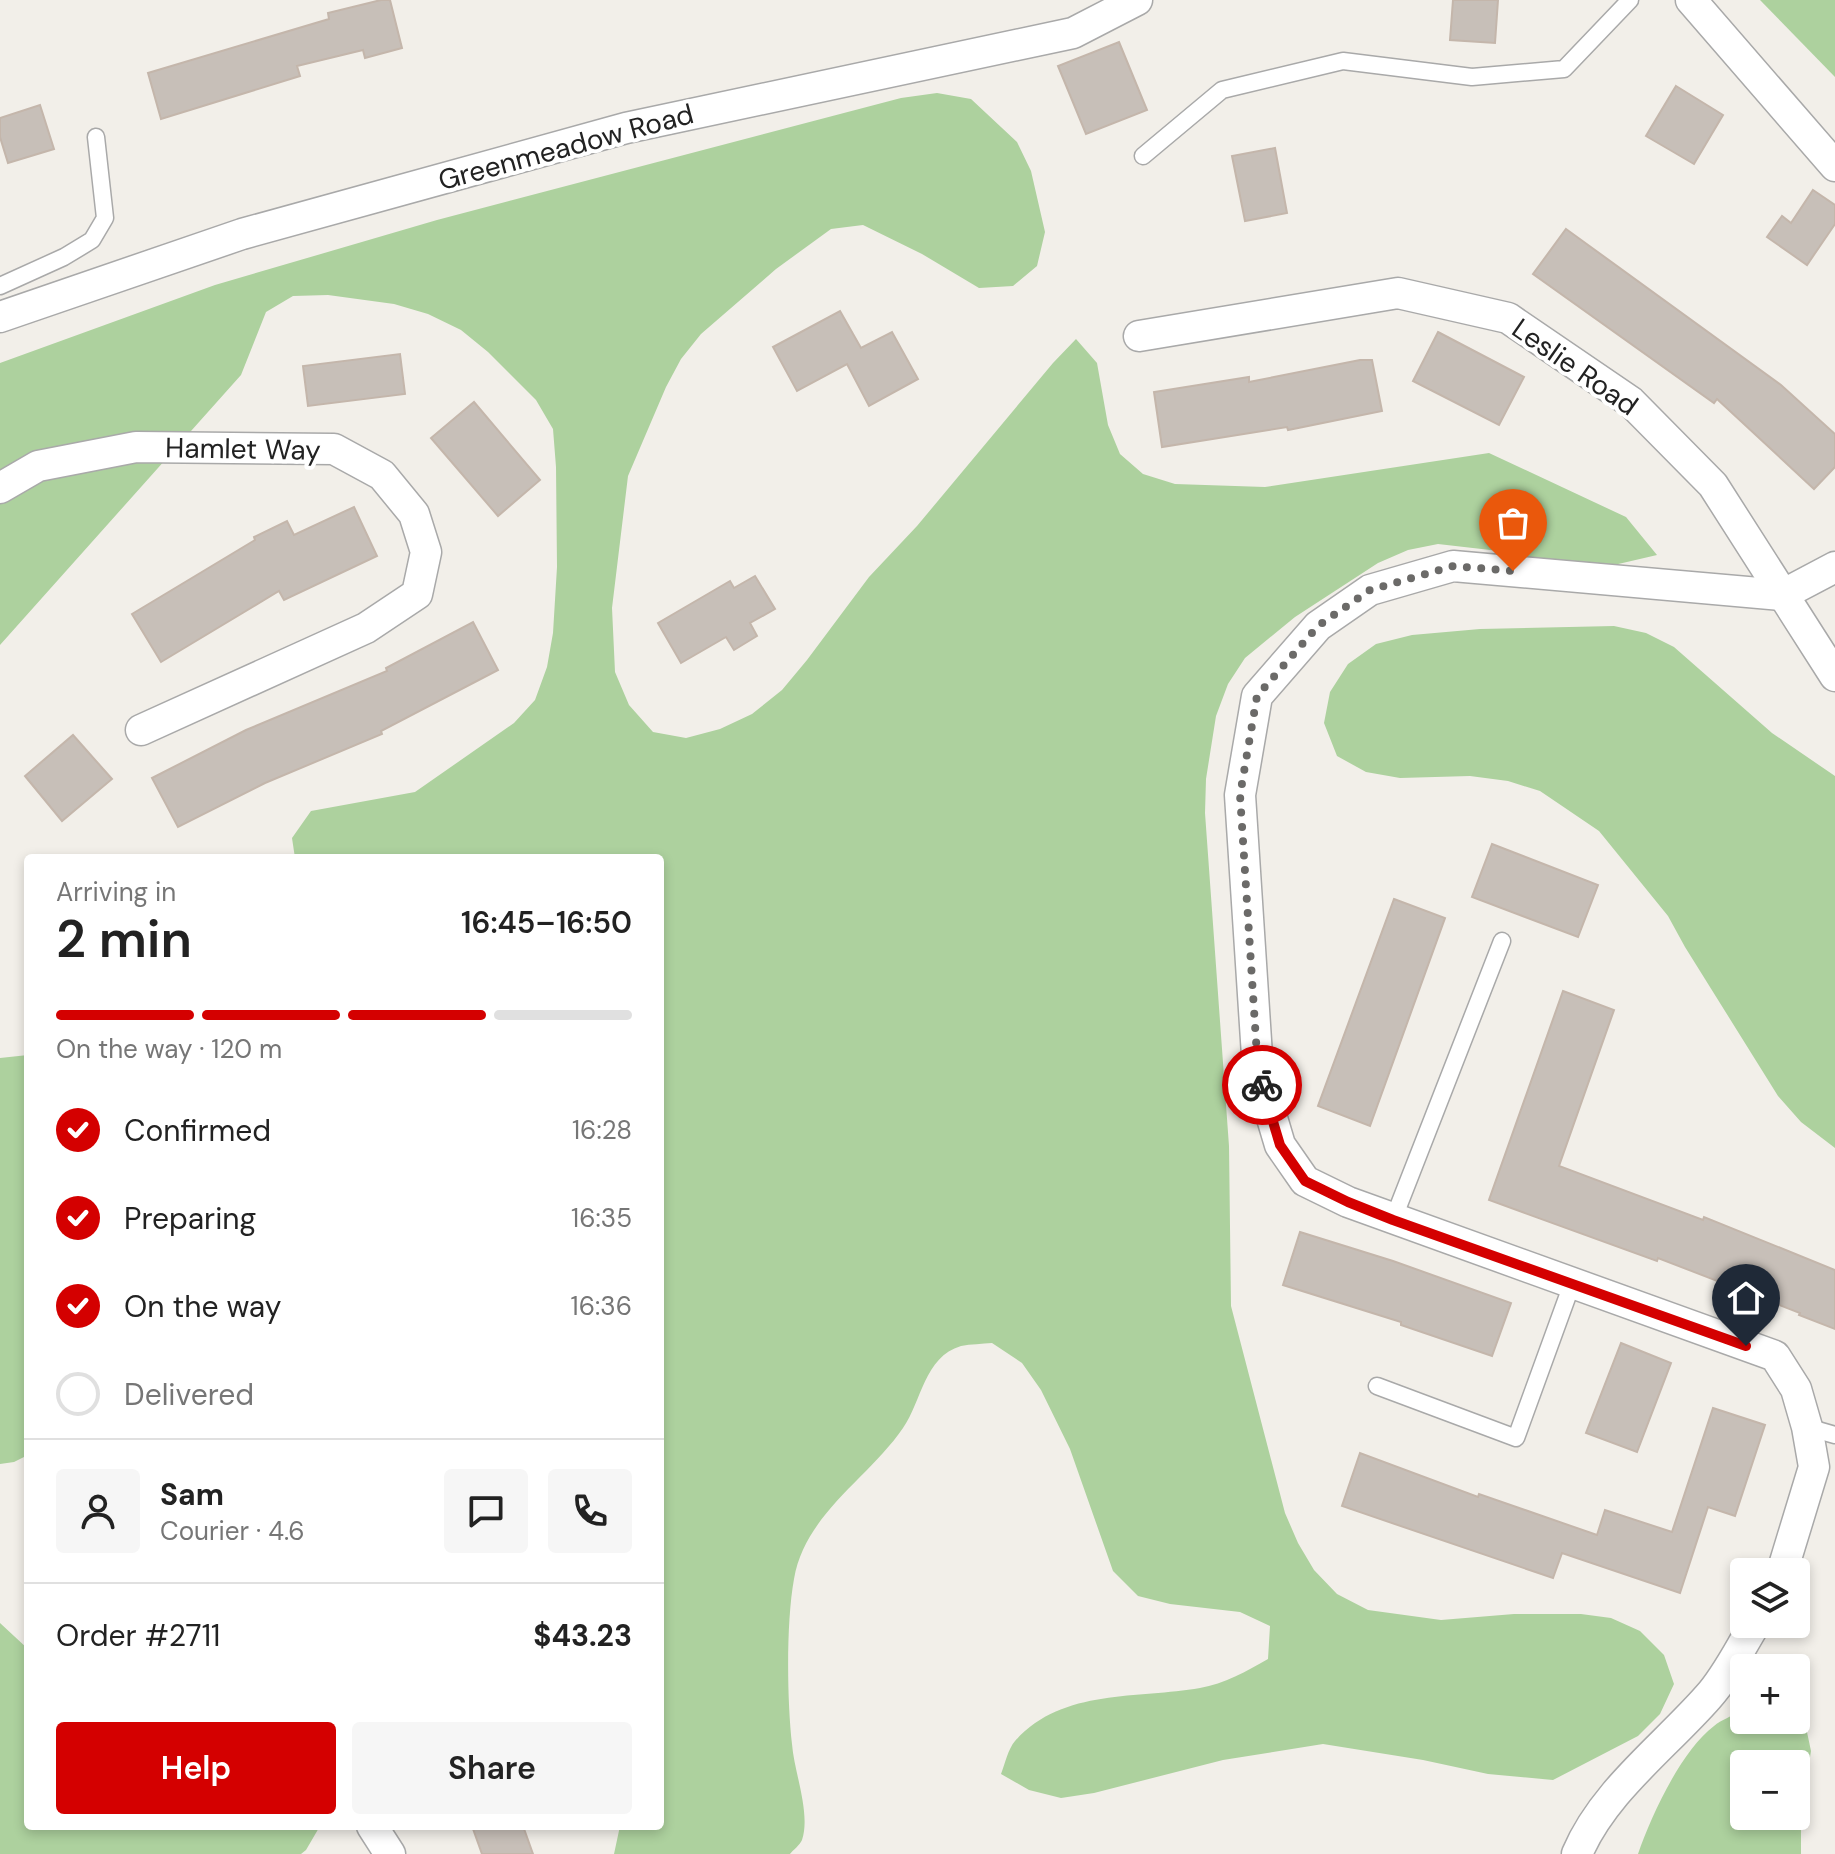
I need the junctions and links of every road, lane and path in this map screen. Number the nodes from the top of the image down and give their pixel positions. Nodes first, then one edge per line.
1 (1101, 0) edge
2 (1137, 0) edge
3 (1630, 0) edge
4 (1691, 0) edge
5 (1073, 33) junction
6 (96, 137) dead end
7 (1143, 156) dead end
8 (1835, 166) edge
9 (0, 286) edge
10 (0, 317) edge
11 (1139, 336) dead end
12 (0, 488) edge
13 (1835, 567) edge
14 (1782, 595) junction
15 (1835, 676) edge
16 (141, 730) dead end
17 (1502, 941) dead end
18 (1393, 1220) junction
19 (1572, 1284) junction
20 (1377, 1386) dead end
21 (1821, 1431) edge
22 (1786, 1558) edge
23 (1746, 1638) edge
24 (375, 1830) edge
25 (390, 1854) edge
26 (1577, 1854) edge

1 - 5 street
2 - 5 street, Greenmeadow Road
3 - 7 lane
4 - 8 street
5 - 10 street, Greenmeadow Road
6 - 9 lane
11 - 14 street, Leslie Road
12 - 16 street, Hamlet Way
13 - 14 street
14 - 15 street, Leslie Road
14 - 18 street
17 - 18 lane
18 - 19 street
19 - 20 lane
19 - 21 street
21 - 22 street
23 - 26 street
24 - 25 street

